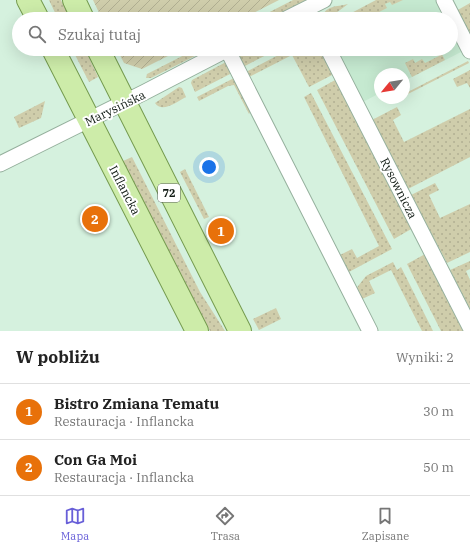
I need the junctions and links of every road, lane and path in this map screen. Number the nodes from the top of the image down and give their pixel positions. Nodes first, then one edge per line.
1 (28, 0) edge
2 (74, 0) edge
3 (324, 0) edge
4 (444, 0) edge
5 (34, 12) edge
6 (80, 12) edge
7 (311, 12) edge
8 (450, 12) edge
9 (458, 27) edge
10 (470, 51) edge
11 (56, 56) edge
12 (101, 56) edge
13 (215, 56) edge
14 (232, 56) edge
15 (332, 56) edge
16 (124, 103) junction
17 (89, 121) junction
18 (0, 164) edge
19 (470, 327) edge
20 (197, 331) edge
21 (240, 331) edge
22 (370, 331) edge

1 - 5 main road
2 - 6 main road
3 - 7 street
4 - 8 street
9 - 10 street
11 - 17 main road, Inflancka
12 - 16 main road, 72
13 - 16 street, Marysińska
14 - 22 street
15 - 19 street, Rysownicza
16 - 17 street, Marysińska
16 - 21 main road, 72
17 - 18 street, Marysińska
17 - 20 main road, Inflancka

